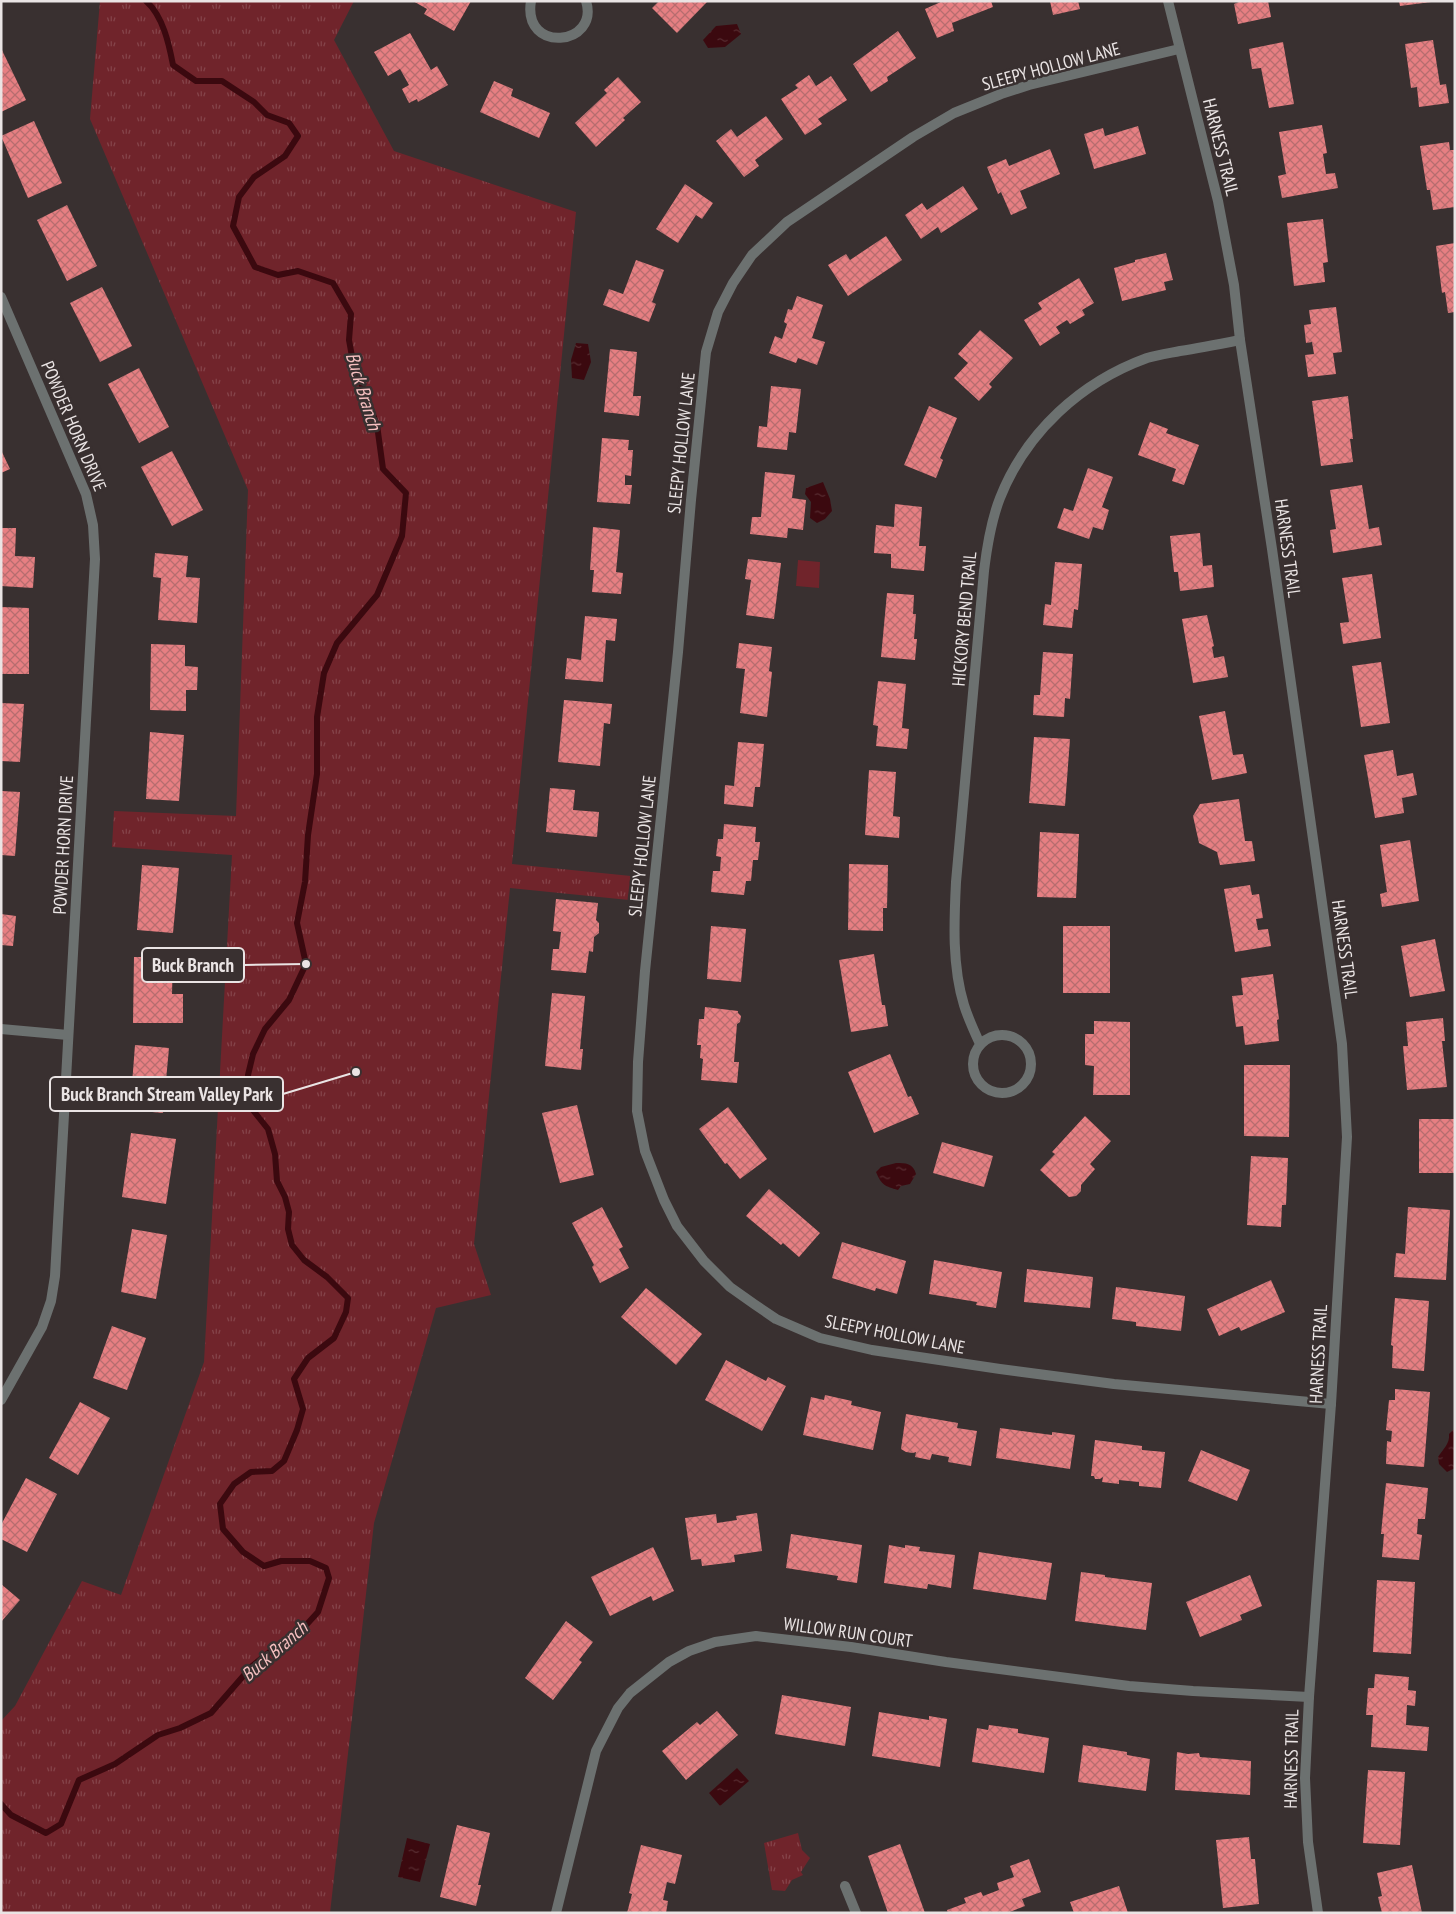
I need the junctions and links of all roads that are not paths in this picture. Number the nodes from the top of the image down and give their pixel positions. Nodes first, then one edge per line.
1 (531, 1) edge
2 (586, 1) edge
3 (1168, 1) edge
4 (1179, 50) junction
5 (1, 297) edge
6 (1240, 340) junction
7 (1, 1029) edge
8 (68, 1036) junction
9 (980, 1044) junction
10 (5, 1386) edge
11 (1, 1400) edge
12 (1332, 1404) junction
13 (1309, 1697) junction
14 (845, 1886) dead end
15 (556, 1913) edge
16 (856, 1913) edge
17 (1318, 1913) edge

1 - 2 street
3 - 4 street, HARNESS TRAIL
4 - 6 street, HARNESS TRAIL
4 - 12 street, SLEEPY HOLLOW LANE
5 - 8 street, POWDER HORN DRIVE
6 - 9 street, HICKORY BEND TRAIL
6 - 12 street, HARNESS TRAIL
7 - 8 street
8 - 10 street, POWDER HORN DRIVE
9 - 9 street
10 - 11 street, POWDER HORN DRIVE
12 - 13 street, HARNESS TRAIL
13 - 15 street, WILLOW RUN COURT
13 - 17 street, HARNESS TRAIL
14 - 16 street

